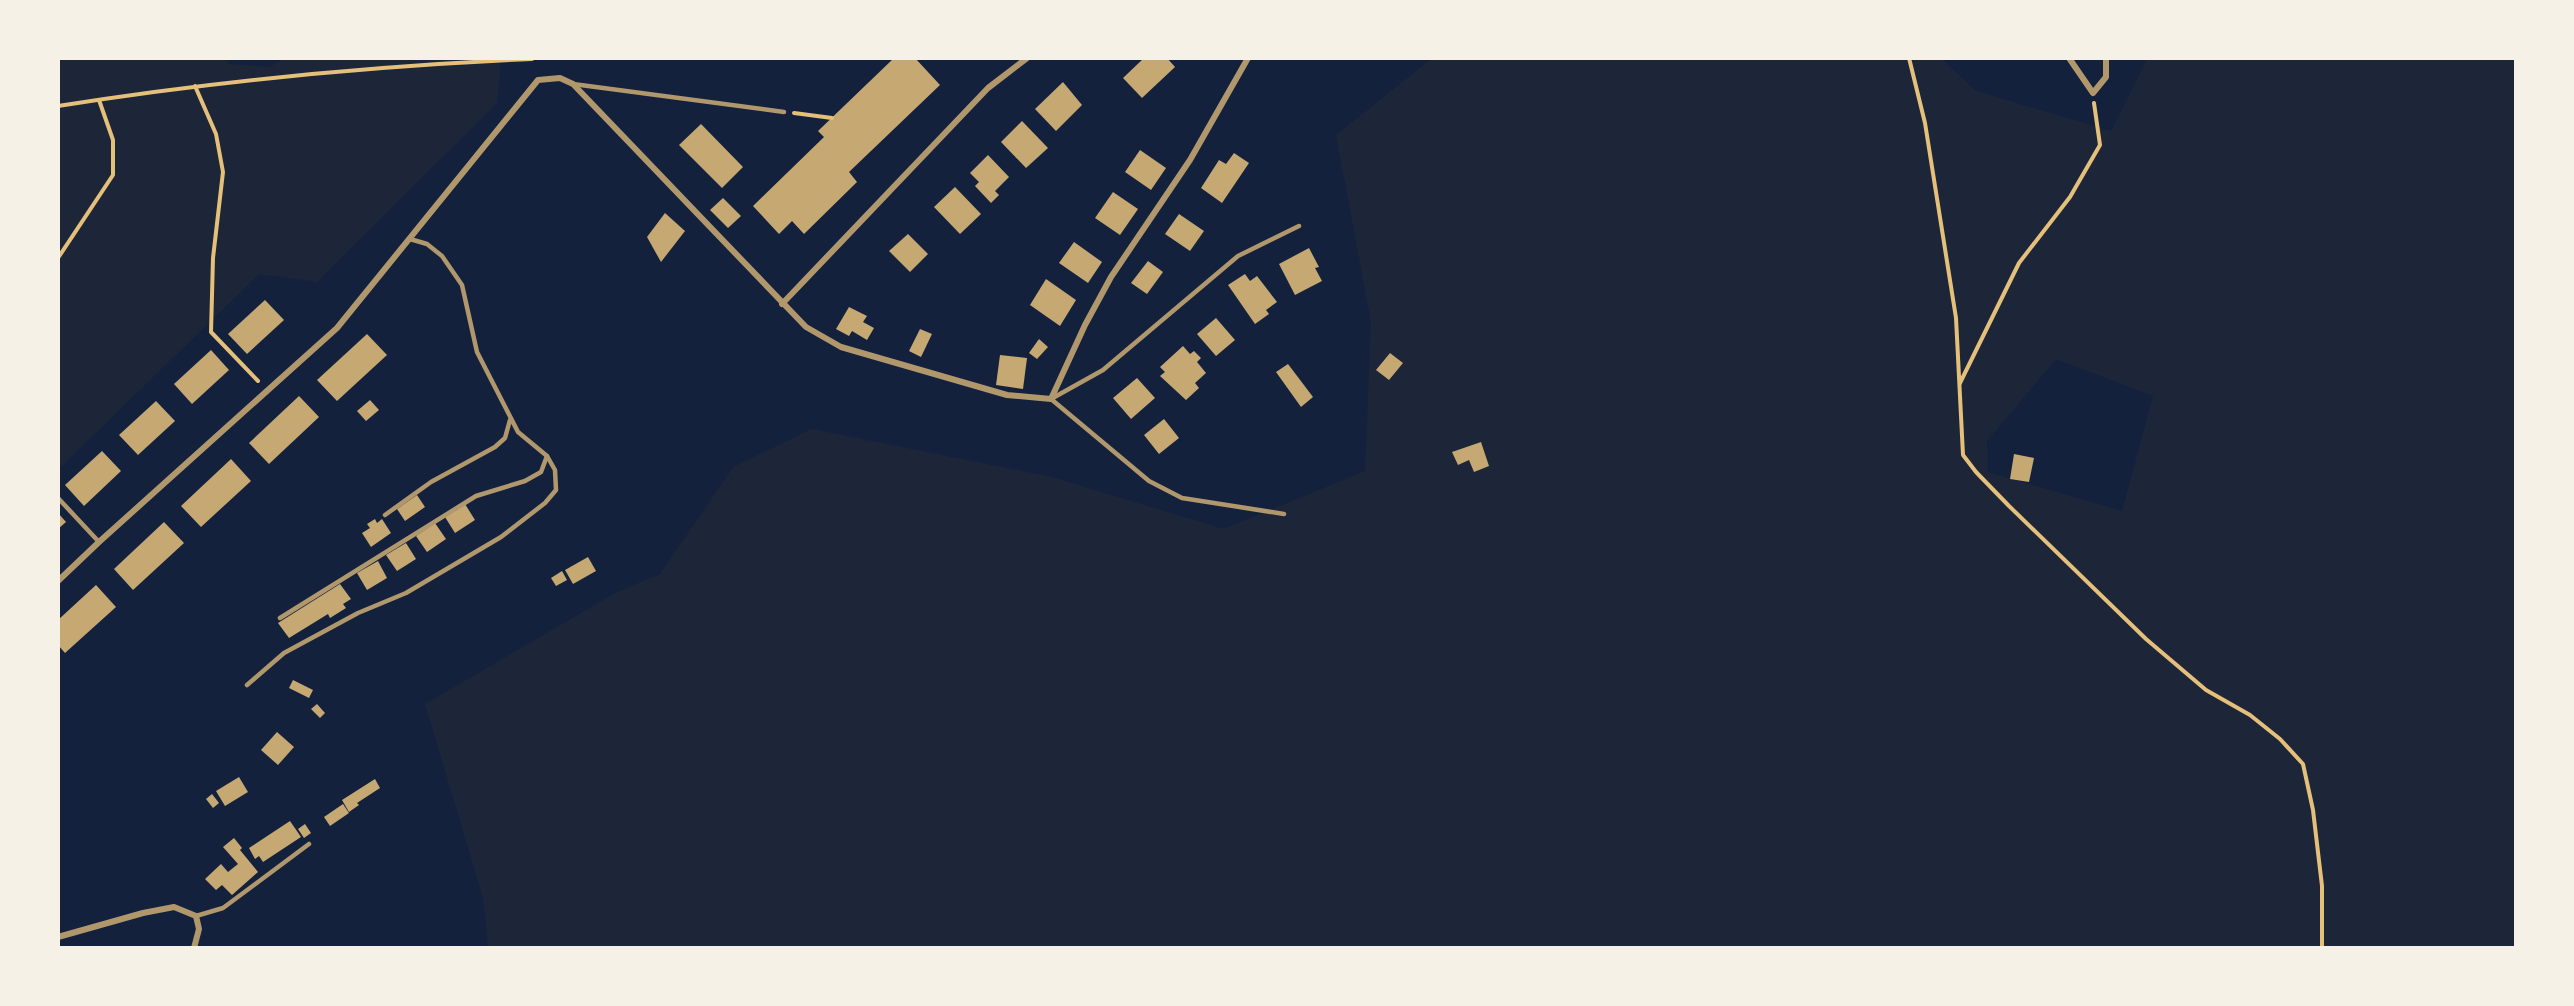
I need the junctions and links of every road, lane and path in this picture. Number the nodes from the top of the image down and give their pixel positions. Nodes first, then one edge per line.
1 (1027, 58) edge
2 (1248, 58) edge
3 (1909, 58) edge
4 (2069, 58) edge
5 (2106, 58) edge
6 (532, 59) edge
7 (573, 84) junction
8 (195, 86) junction
9 (2093, 93) junction
10 (99, 100) junction
11 (58, 106) edge
12 (784, 112) joint
13 (832, 118) dead end
14 (1299, 226) dead end
15 (410, 239) junction
16 (58, 258) edge
17 (782, 304) junction
18 (1960, 383) junction
19 (267, 391) junction
20 (1051, 399) junction
21 (510, 419) junction
22 (547, 456) junction
23 (58, 498) edge
24 (1284, 514) dead end
25 (385, 515) dead end
26 (99, 542) junction
27 (58, 581) edge
28 (280, 618) dead end
29 (247, 685) dead end
30 (309, 844) dead end
31 (196, 916) junction
32 (58, 937) edge
33 (194, 948) edge
34 (2322, 948) edge

1 - 17 street
2 - 20 street
3 - 18 path
4 - 9 street
5 - 9 street
6 - 8 path
7 - 12 lane
7 - 15 street
7 - 17 street
8 - 10 path
8 - 19 path
9 - 18 path
10 - 11 path
10 - 16 path
12 - 13 path
14 - 20 lane
15 - 19 street
15 - 21 lane
17 - 20 street
18 - 34 path
19 - 26 street
20 - 24 lane
21 - 22 lane
21 - 25 lane
22 - 28 lane
22 - 29 lane
23 - 26 lane
26 - 27 street
30 - 31 lane
31 - 32 street
31 - 33 street

